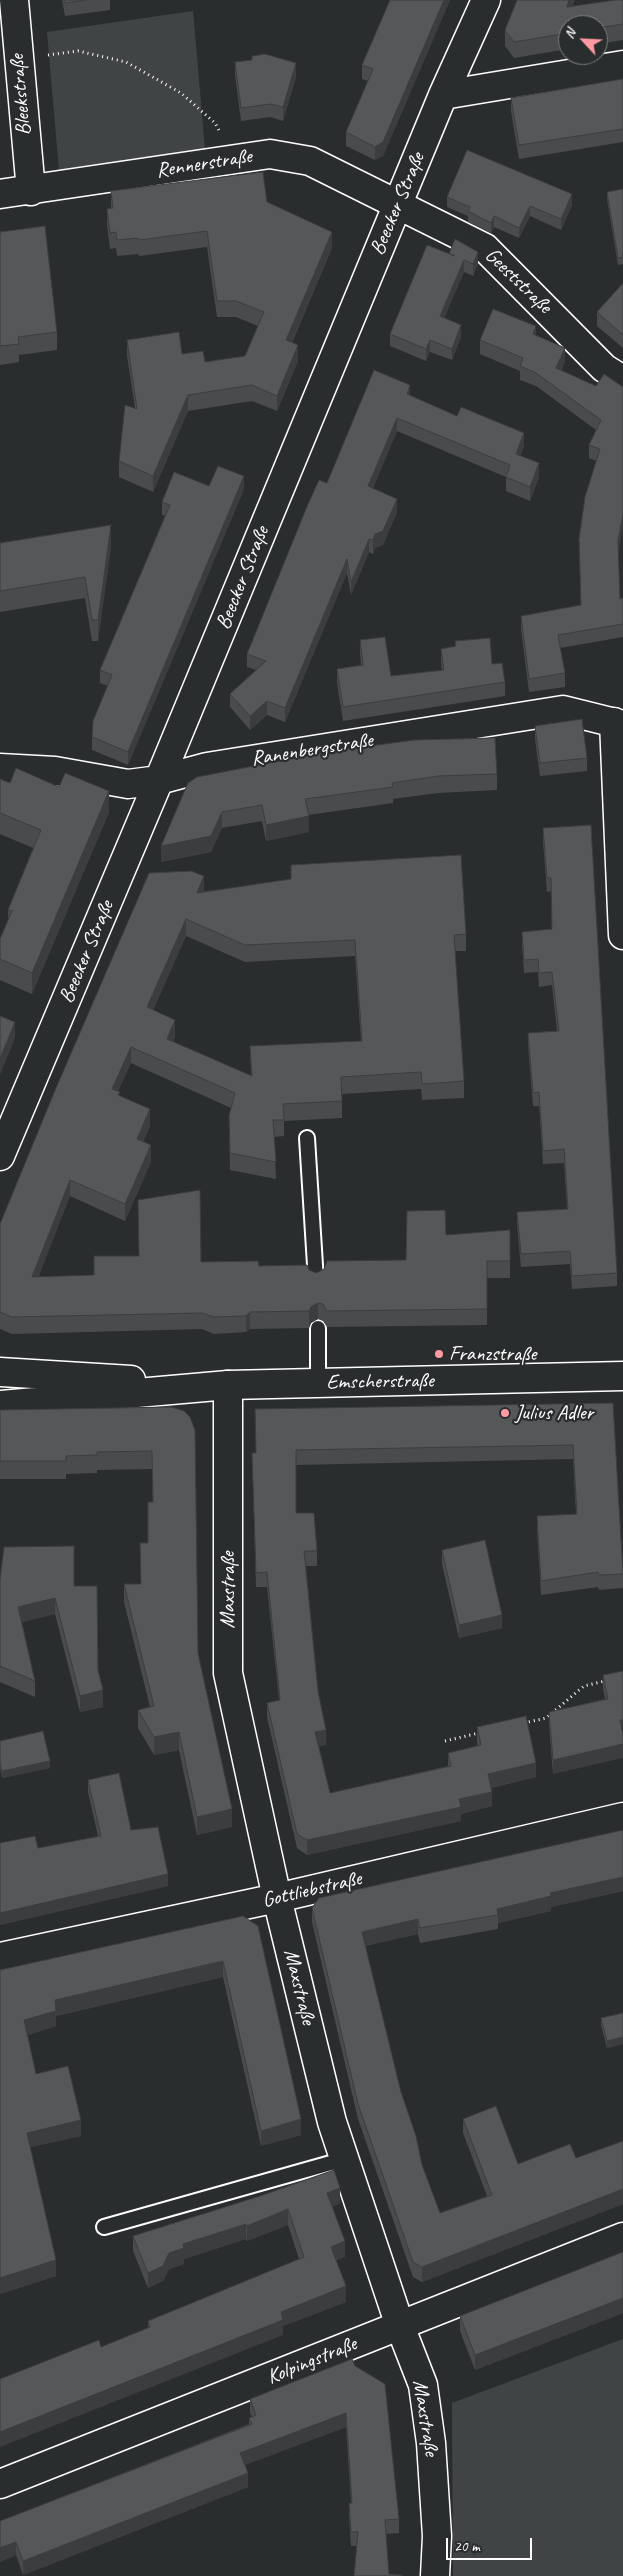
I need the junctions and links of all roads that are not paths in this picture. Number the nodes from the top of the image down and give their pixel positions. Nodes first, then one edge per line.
1 (14, 0) edge
2 (486, 0) edge
3 (623, 65) edge
4 (443, 95) junction
5 (31, 191) junction
6 (0, 194) edge
7 (397, 205) junction
8 (623, 380) edge
9 (618, 724) edge
10 (0, 768) edge
11 (160, 780) junction
12 (623, 936) edge
13 (6, 1123) edge
14 (307, 1138) dead end
15 (0, 1156) edge
16 (316, 1281) edge
17 (318, 1328) dead end
18 (0, 1372) edge
19 (623, 1376) edge
20 (318, 1383) junction
21 (228, 1385) junction
22 (0, 1405) edge
23 (623, 1817) edge
24 (277, 1898) junction
25 (0, 1957) edge
26 (344, 2158) junction
27 (104, 2227) dead end
28 (623, 2237) edge
29 (400, 2326) junction
30 (0, 2484) edge
31 (435, 2576) edge

1 - 5 street, Bleekstraße
2 - 4 street, Beecker Straße
3 - 4 street
4 - 7 street, Beecker Straße
5 - 6 street, Rennerstraße
5 - 7 street, Rennerstraße
7 - 8 street, Geeststraße
7 - 11 street, Beecker Straße
9 - 11 street, Ranenbergstraße
9 - 12 street
10 - 11 street, Ranenbergstraße
11 - 13 street, Beecker Straße
13 - 15 street, Beecker Straße
14 - 16 lane
17 - 20 lane
18 - 21 street, Emscherstraße
19 - 20 street, Emscherstraße
20 - 21 street, Emscherstraße
21 - 22 street, Emscherstraße
21 - 24 street, Maxstraße
23 - 24 street, Gottliebstraße
24 - 25 street, Gottliebstraße
24 - 26 street, Maxstraße
26 - 27 lane
26 - 29 street, Maxstraße
28 - 29 street, Kolpingstraße
29 - 30 street, Kolpingstraße
29 - 31 street, Maxstraße

